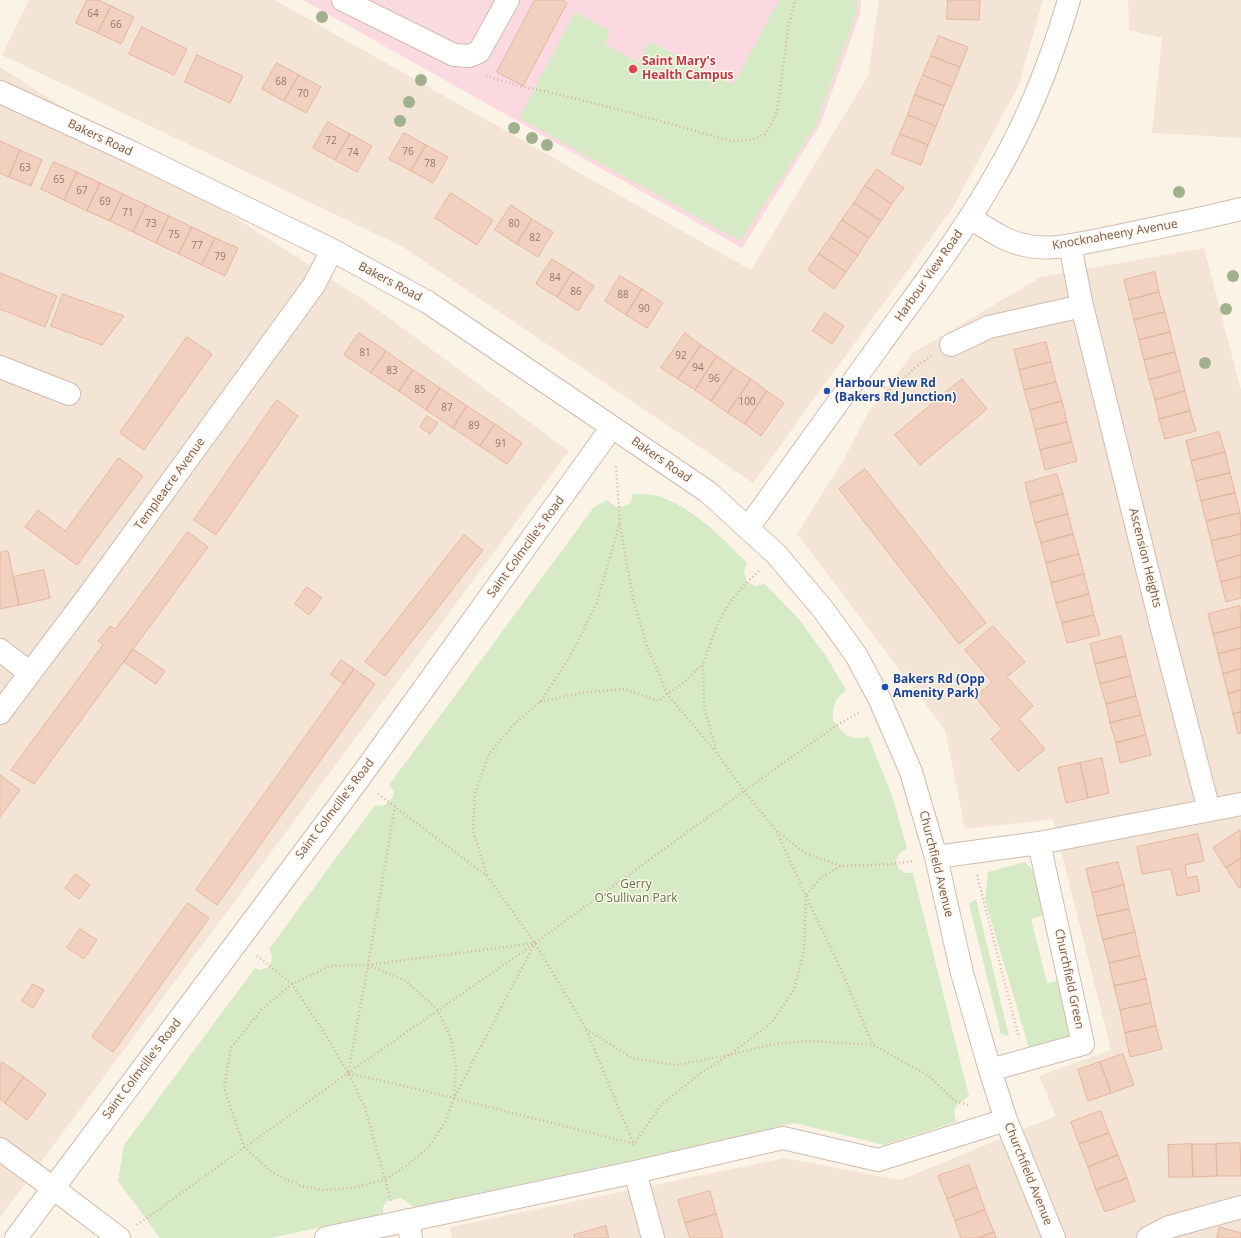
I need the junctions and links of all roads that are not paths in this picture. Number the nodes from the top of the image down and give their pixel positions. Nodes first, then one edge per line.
1 (508, 0) edge
2 (1069, 0) edge
3 (349, 1) edge
4 (0, 92) edge
5 (1241, 209) edge
6 (970, 218) junction
7 (1070, 245) junction
8 (332, 250) junction
9 (1082, 306) junction
10 (951, 344) road end
11 (0, 367) edge
12 (69, 394) dead end
13 (612, 427) junction
14 (748, 528) junction
15 (0, 650) edge
16 (30, 673) junction
17 (0, 713) edge
18 (1241, 804) edge
19 (1210, 810) junction
20 (1039, 843) junction
21 (936, 857) junction
22 (990, 1070) junction
23 (1006, 1120) junction
24 (0, 1149) edge
25 (634, 1172) junction
26 (54, 1188) junction
27 (1241, 1207) edge
28 (405, 1227) edge
29 (16, 1238) edge
30 (119, 1238) edge
31 (326, 1238) edge
32 (653, 1238) edge
33 (1054, 1238) edge
34 (1148, 1238) edge

1 - 3 street
2 - 6 street, Harbour View Road
4 - 8 street, Bakers Road
5 - 7 street, Knocknaheeny Avenue
6 - 7 street, Knocknaheeny Avenue
6 - 14 street, Harbour View Road
7 - 9 street, Ascension Heights
8 - 13 street, Bakers Road
8 - 16 street, Templeacre Avenue
9 - 10 street
9 - 19 street, Ascension Heights
11 - 12 street
13 - 14 street, Bakers Road
13 - 26 street, Saint Colmcille's Road
14 - 21 street, Churchfield Avenue
15 - 16 street
16 - 17 street, Templeacre Avenue
18 - 19 street
19 - 20 street
20 - 21 street
20 - 22 street, Churchfield Green
21 - 22 street, Churchfield Avenue
22 - 23 street, Churchfield Avenue
23 - 25 street
23 - 33 street, Churchfield Avenue
24 - 26 street
25 - 28 street
25 - 32 street
26 - 29 street, Saint Colmcille's Road
26 - 30 street
27 - 34 street
28 - 31 street

